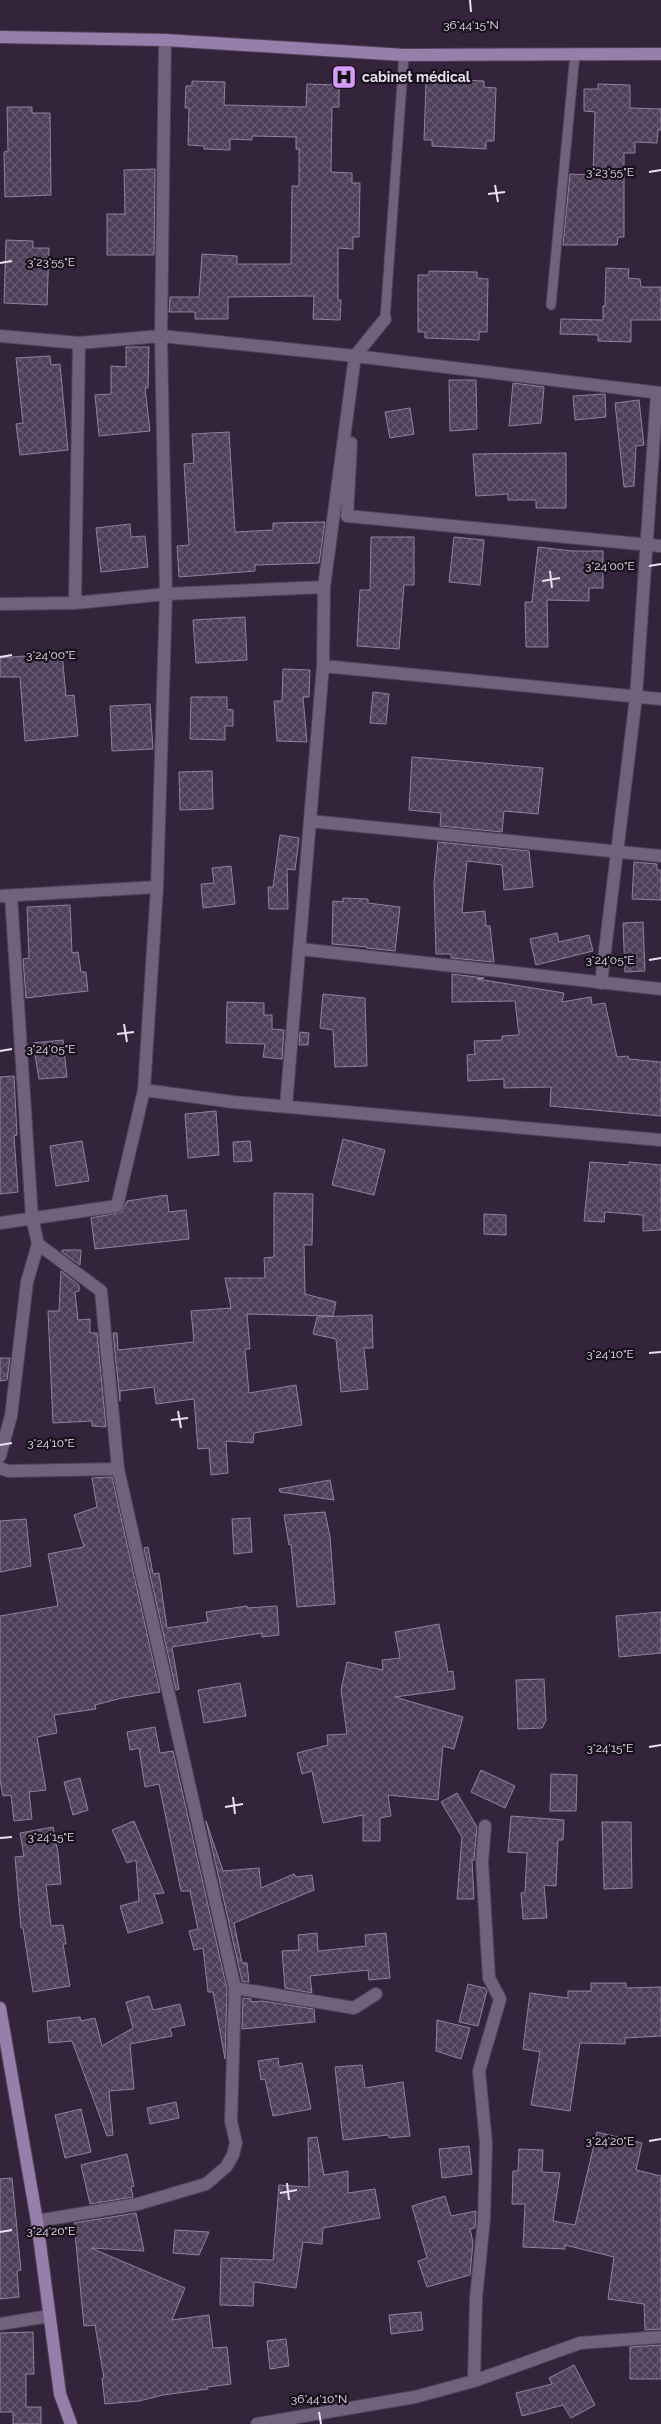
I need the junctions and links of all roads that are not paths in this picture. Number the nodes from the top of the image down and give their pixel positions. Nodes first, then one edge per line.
1 (0, 37) edge
2 (164, 40) junction
3 (575, 54) junction
4 (661, 54) edge
5 (404, 55) junction
6 (551, 305) dead end
7 (385, 319) joint
8 (0, 336) edge
9 (161, 336) junction
10 (79, 343) junction
11 (355, 356) junction
12 (659, 393) edge
13 (654, 545) edge
14 (324, 587) junction
15 (166, 594) junction
16 (75, 603) junction
17 (0, 604) edge
18 (323, 666) junction
19 (636, 697) junction
20 (661, 699) edge
21 (310, 820) junction
22 (617, 852) junction
23 (661, 856) edge
24 (157, 886) junction
25 (5, 896) edge
26 (300, 949) junction
27 (601, 983) junction
28 (661, 988) edge
29 (144, 1090) junction
30 (286, 1106) junction
31 (661, 1140) edge
32 (32, 1218) junction
33 (0, 1222) edge
34 (38, 1244) junction
35 (0, 1456) edge
36 (0, 1468) edge
37 (118, 1469) junction
38 (484, 1826) dead end
39 (235, 1988) junction
40 (376, 1994) dead end
41 (0, 2008) edge
42 (37, 2221) junction
43 (49, 2316) junction
44 (0, 2324) edge
45 (661, 2337) edge
46 (474, 2381) junction
47 (71, 2424) edge
48 (257, 2424) edge

1 - 2 street
2 - 5 street
2 - 9 street
3 - 4 street
3 - 5 street
3 - 6 lane
5 - 7 lane
7 - 11 street
8 - 10 street
9 - 10 street
9 - 11 street
9 - 15 street
10 - 16 street
11 - 12 street
11 - 13 street
11 - 14 street
12 - 13 street
13 - 19 street
14 - 15 street
14 - 18 street
15 - 16 street
15 - 24 street
16 - 17 street
18 - 19 street
18 - 21 street
19 - 20 street
19 - 22 street
21 - 22 street
21 - 26 street
22 - 23 street
22 - 27 street
24 - 25 street
24 - 29 street
25 - 32 street
26 - 27 street
26 - 30 street
27 - 28 street
29 - 30 street
29 - 32 street
30 - 31 street
32 - 33 street
32 - 34 street
34 - 35 street
34 - 37 street
36 - 37 street
37 - 39 street
38 - 46 street
39 - 40 street
39 - 42 street
41 - 42 street
42 - 43 street
43 - 44 street
43 - 47 street
45 - 46 street
46 - 48 street

